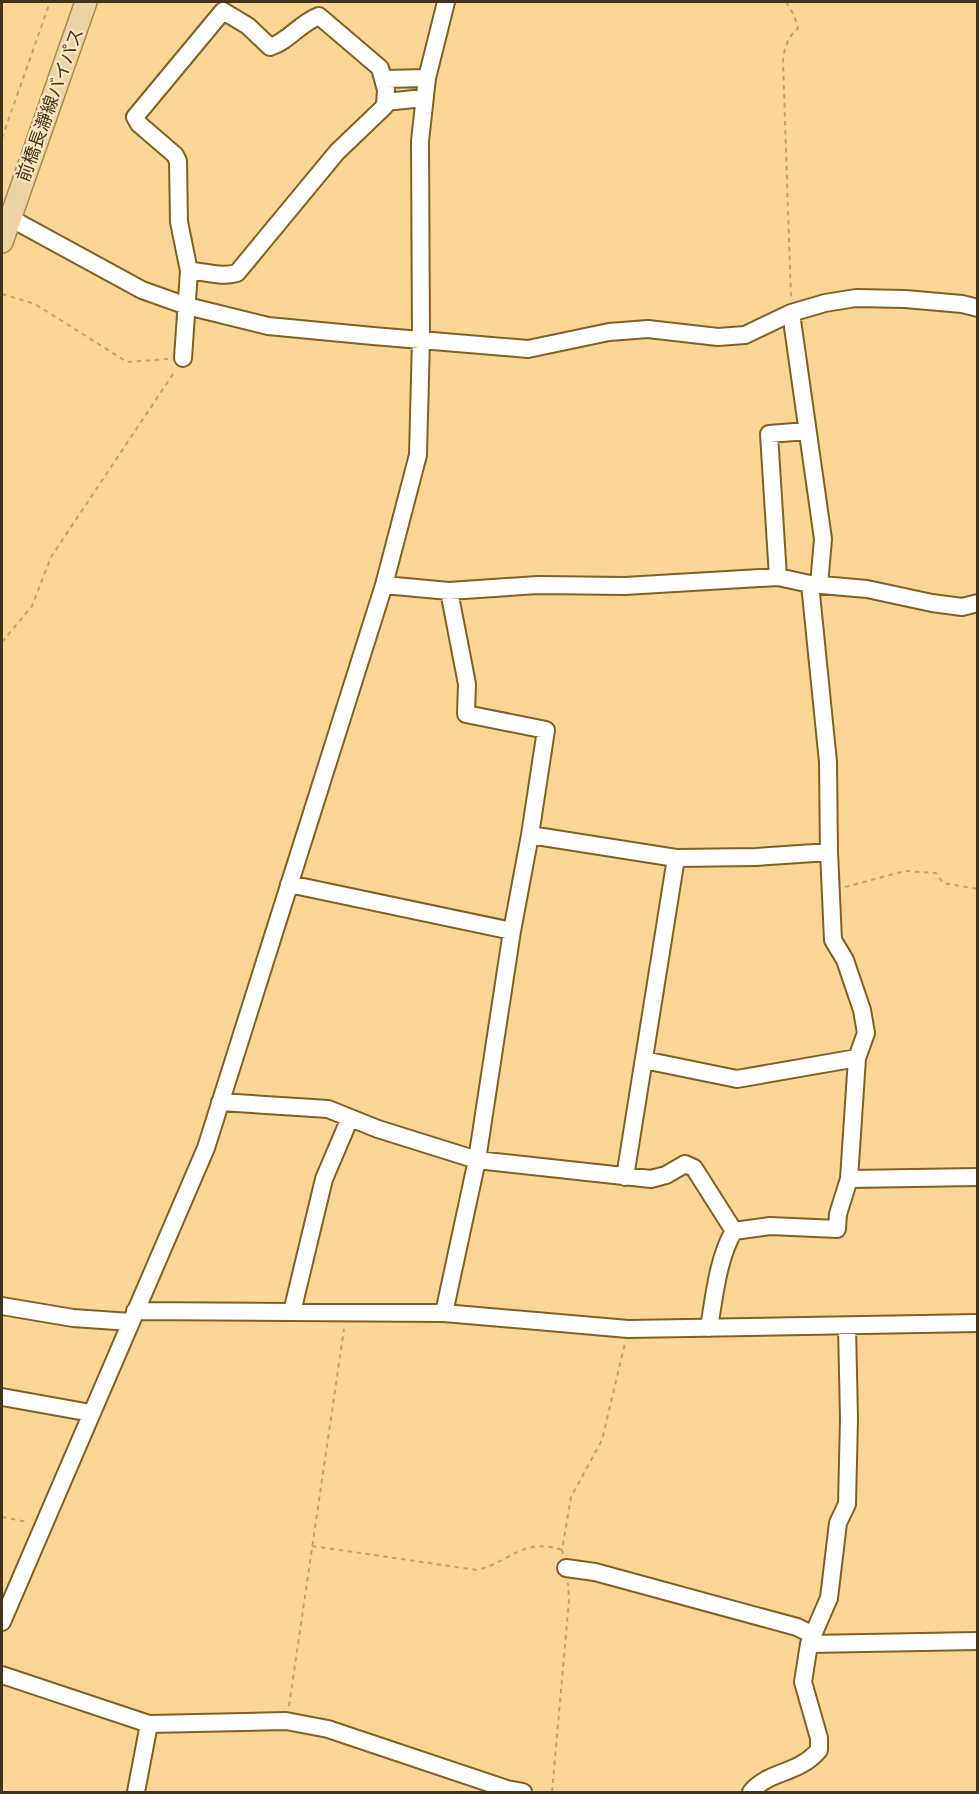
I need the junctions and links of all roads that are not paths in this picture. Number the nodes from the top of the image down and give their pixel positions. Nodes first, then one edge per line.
1 (86, 2) edge
2 (229, 2) edge
3 (446, 2) edge
4 (248, 26) junction
5 (427, 78) junction
6 (383, 79) junction
7 (424, 98) junction
8 (385, 102) junction
9 (10, 218) junction
10 (2, 242) edge
11 (189, 271) junction
12 (187, 306) junction
13 (978, 308) edge
14 (791, 313) junction
15 (421, 339) junction
16 (183, 358) road end
17 (807, 431) junction
18 (778, 577) junction
19 (384, 585) junction
20 (815, 585) junction
21 (449, 591) junction
22 (978, 603) edge
23 (530, 835) junction
24 (829, 852) junction
25 (676, 858) junction
26 (289, 884) junction
27 (512, 931) junction
28 (857, 1058) junction
29 (644, 1060) junction
30 (220, 1102) junction
31 (350, 1118) junction
32 (477, 1160) junction
33 (625, 1177) junction
34 (978, 1177) edge
35 (849, 1179) junction
36 (734, 1231) junction
37 (2, 1306) edge
38 (292, 1311) junction
39 (444, 1313) junction
40 (133, 1316) junction
41 (978, 1323) edge
42 (847, 1326) junction
43 (709, 1328) junction
44 (2, 1397) edge
45 (91, 1413) junction
46 (567, 1568) dead end
47 (2, 1622) edge
48 (811, 1640) junction
49 (978, 1641) edge
50 (2, 1675) edge
51 (149, 1724) junction
52 (136, 1792) edge
53 (523, 1792) edge
54 (751, 1792) edge

1 - 9 main road, 前橋長瀞線バイパス
2 - 4 street
3 - 5 street
4 - 6 street
4 - 11 street
5 - 6 street
5 - 7 street
6 - 8 street
7 - 8 street
7 - 15 street
8 - 11 street
9 - 10 main road, 前橋長瀞線バイパス
9 - 12 street
11 - 12 street
12 - 15 street
12 - 16 street
13 - 14 street
14 - 15 street
14 - 17 street
15 - 19 street
17 - 18 street
17 - 20 street
18 - 20 street
18 - 21 street
19 - 21 street
19 - 26 street
20 - 22 street
20 - 24 street
21 - 23 street
23 - 25 street
23 - 27 street
24 - 25 street
24 - 28 street
25 - 29 street
26 - 27 street
26 - 30 street
27 - 32 street
28 - 29 street
28 - 35 street
29 - 33 street
30 - 31 street
30 - 40 street
31 - 32 street
31 - 38 street
32 - 33 street
32 - 39 street
33 - 36 street
34 - 35 street
35 - 36 street
36 - 43 street
37 - 40 street
38 - 39 street
38 - 40 street
39 - 43 street
40 - 45 street
41 - 42 street
42 - 43 street
42 - 48 street
44 - 45 street
45 - 47 street
46 - 48 street
48 - 49 street
48 - 54 street
50 - 51 street
51 - 52 street
51 - 53 street

